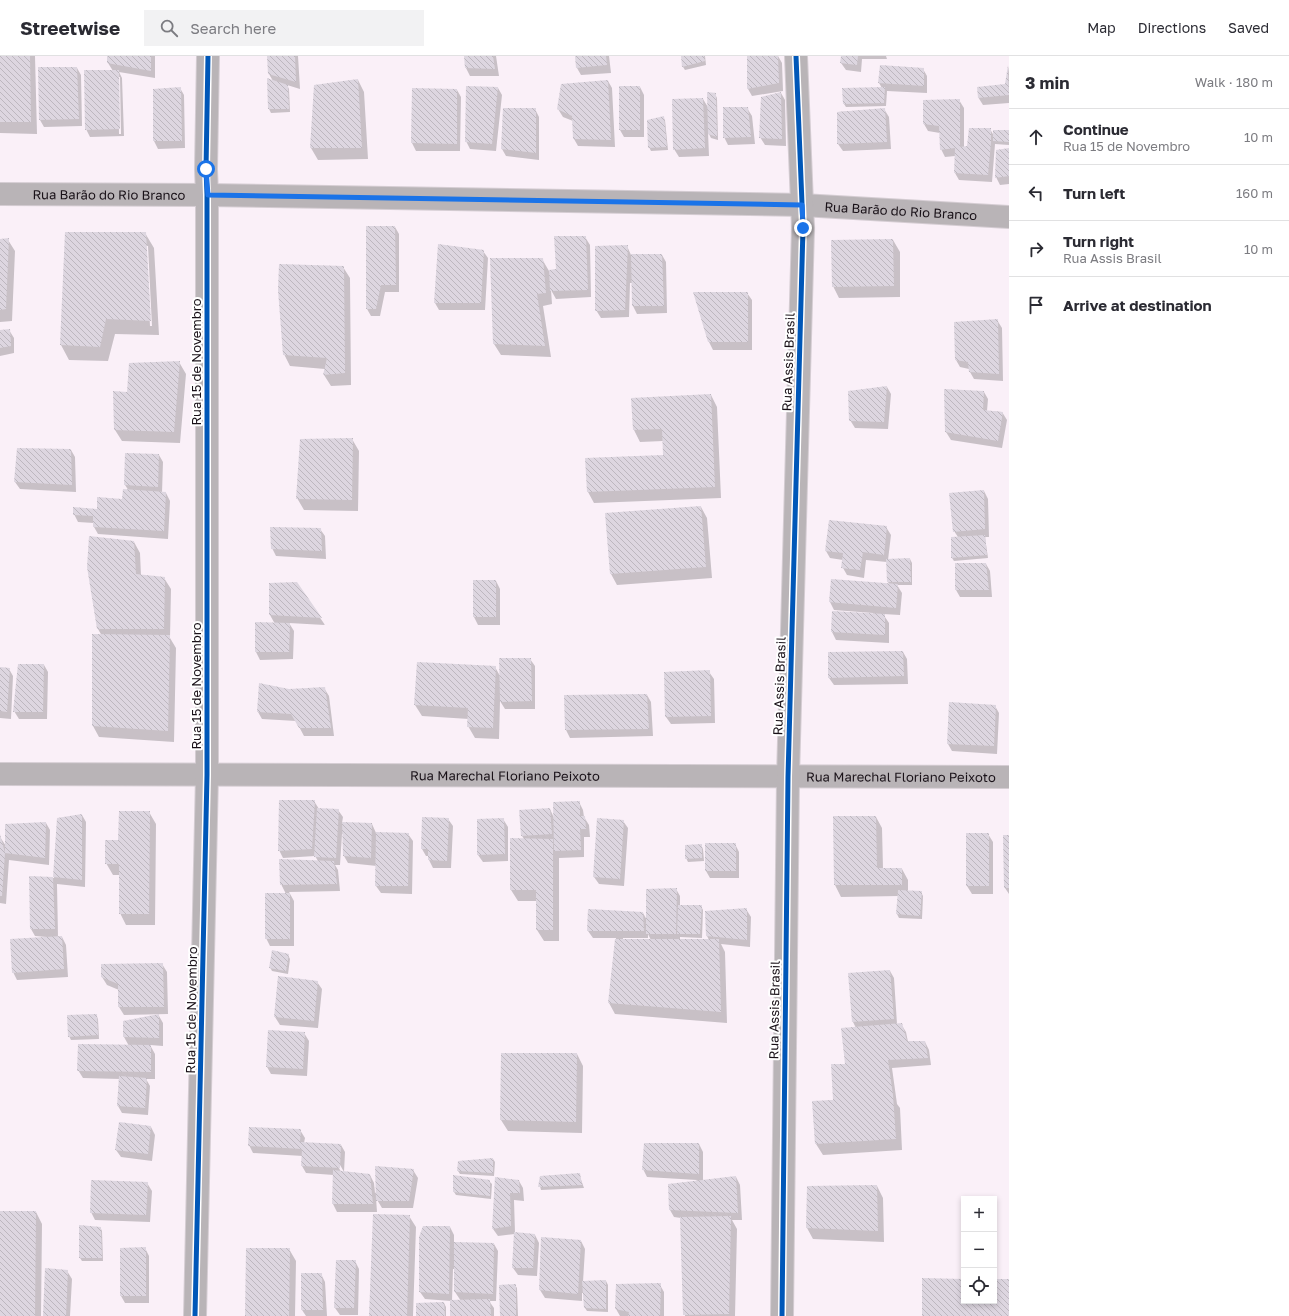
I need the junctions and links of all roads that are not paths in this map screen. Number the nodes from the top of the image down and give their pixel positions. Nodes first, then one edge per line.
1 (208, 56) edge
2 (796, 56) edge
3 (0, 194) edge
4 (208, 195) junction
5 (802, 205) junction
6 (1009, 217) edge
7 (0, 774) edge
8 (207, 775) junction
9 (788, 777) junction
10 (1009, 777) edge
11 (195, 1316) edge
12 (782, 1316) edge

1 - 4 street, Rua 15 de Novembro
2 - 5 street, Rua Assis Brasil
3 - 4 street, Rua Barão do Rio Branco
4 - 5 street, Rua Barão do Rio Branco
4 - 8 street, Rua 15 de Novembro
5 - 6 street, Rua Barão do Rio Branco
5 - 9 street, Rua Assis Brasil
7 - 8 street, Rua Marechal Floriano Peixoto
8 - 9 street, Rua Marechal Floriano Peixoto
8 - 11 street, Rua 15 de Novembro
9 - 10 street, Rua Marechal Floriano Peixoto
9 - 12 street, Rua Assis Brasil

